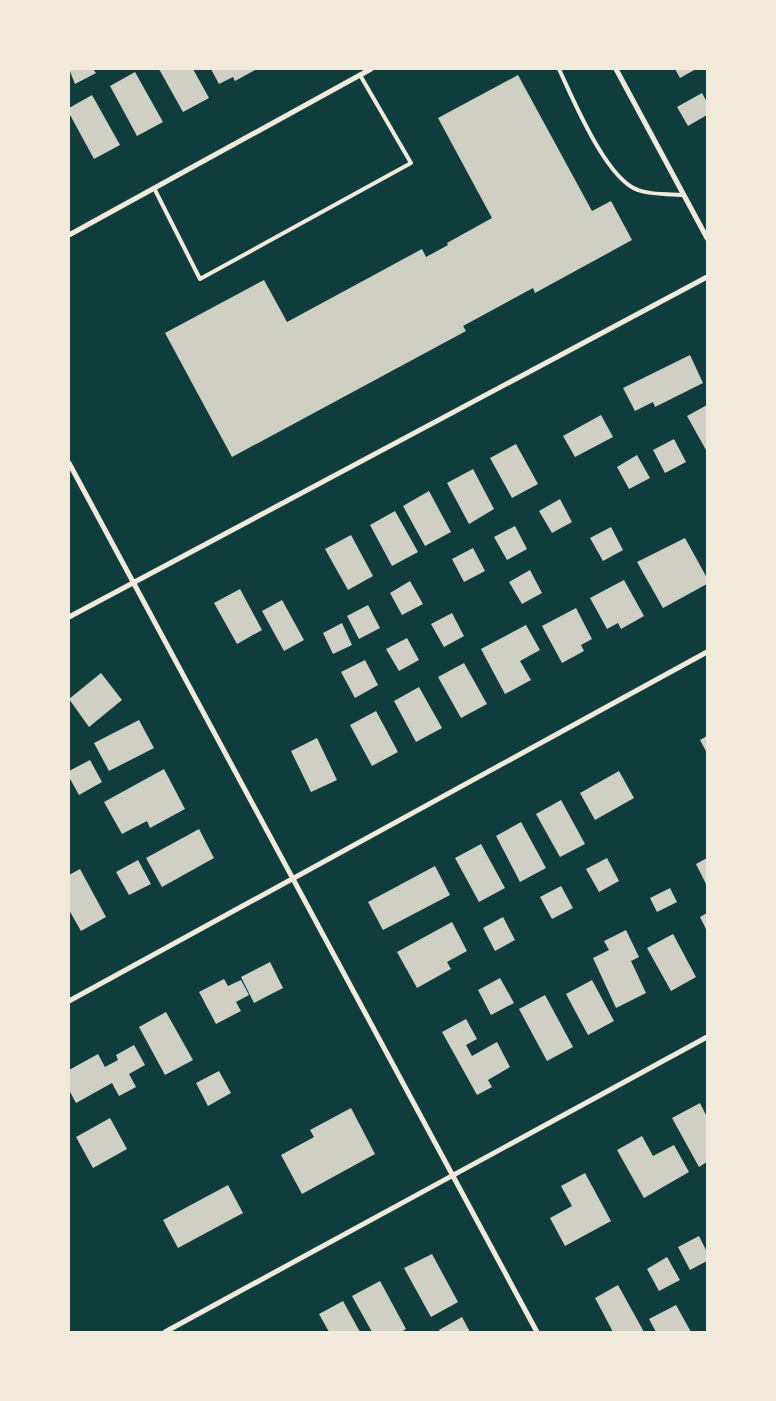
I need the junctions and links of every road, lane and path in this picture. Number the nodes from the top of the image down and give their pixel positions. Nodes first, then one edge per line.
1 (371, 69) edge
2 (559, 69) edge
3 (616, 69) edge
4 (360, 75) junction
5 (154, 188) junction
6 (684, 195) junction
7 (69, 235) edge
8 (707, 238) edge
9 (707, 277) edge
10 (69, 463) edge
11 (134, 581) junction
12 (69, 617) edge
13 (707, 652) edge
14 (293, 879) junction
15 (69, 1002) edge
16 (707, 1037) edge
17 (452, 1177) junction
18 (166, 1332) edge
19 (537, 1332) edge

1 - 4 street
2 - 6 lane
3 - 6 street
4 - 5 street
4 - 5 lane
5 - 7 street
6 - 8 street
9 - 11 street
10 - 11 street
11 - 12 street
11 - 14 street
13 - 14 street
14 - 15 street
14 - 17 street
16 - 17 street
17 - 18 street
17 - 19 street

